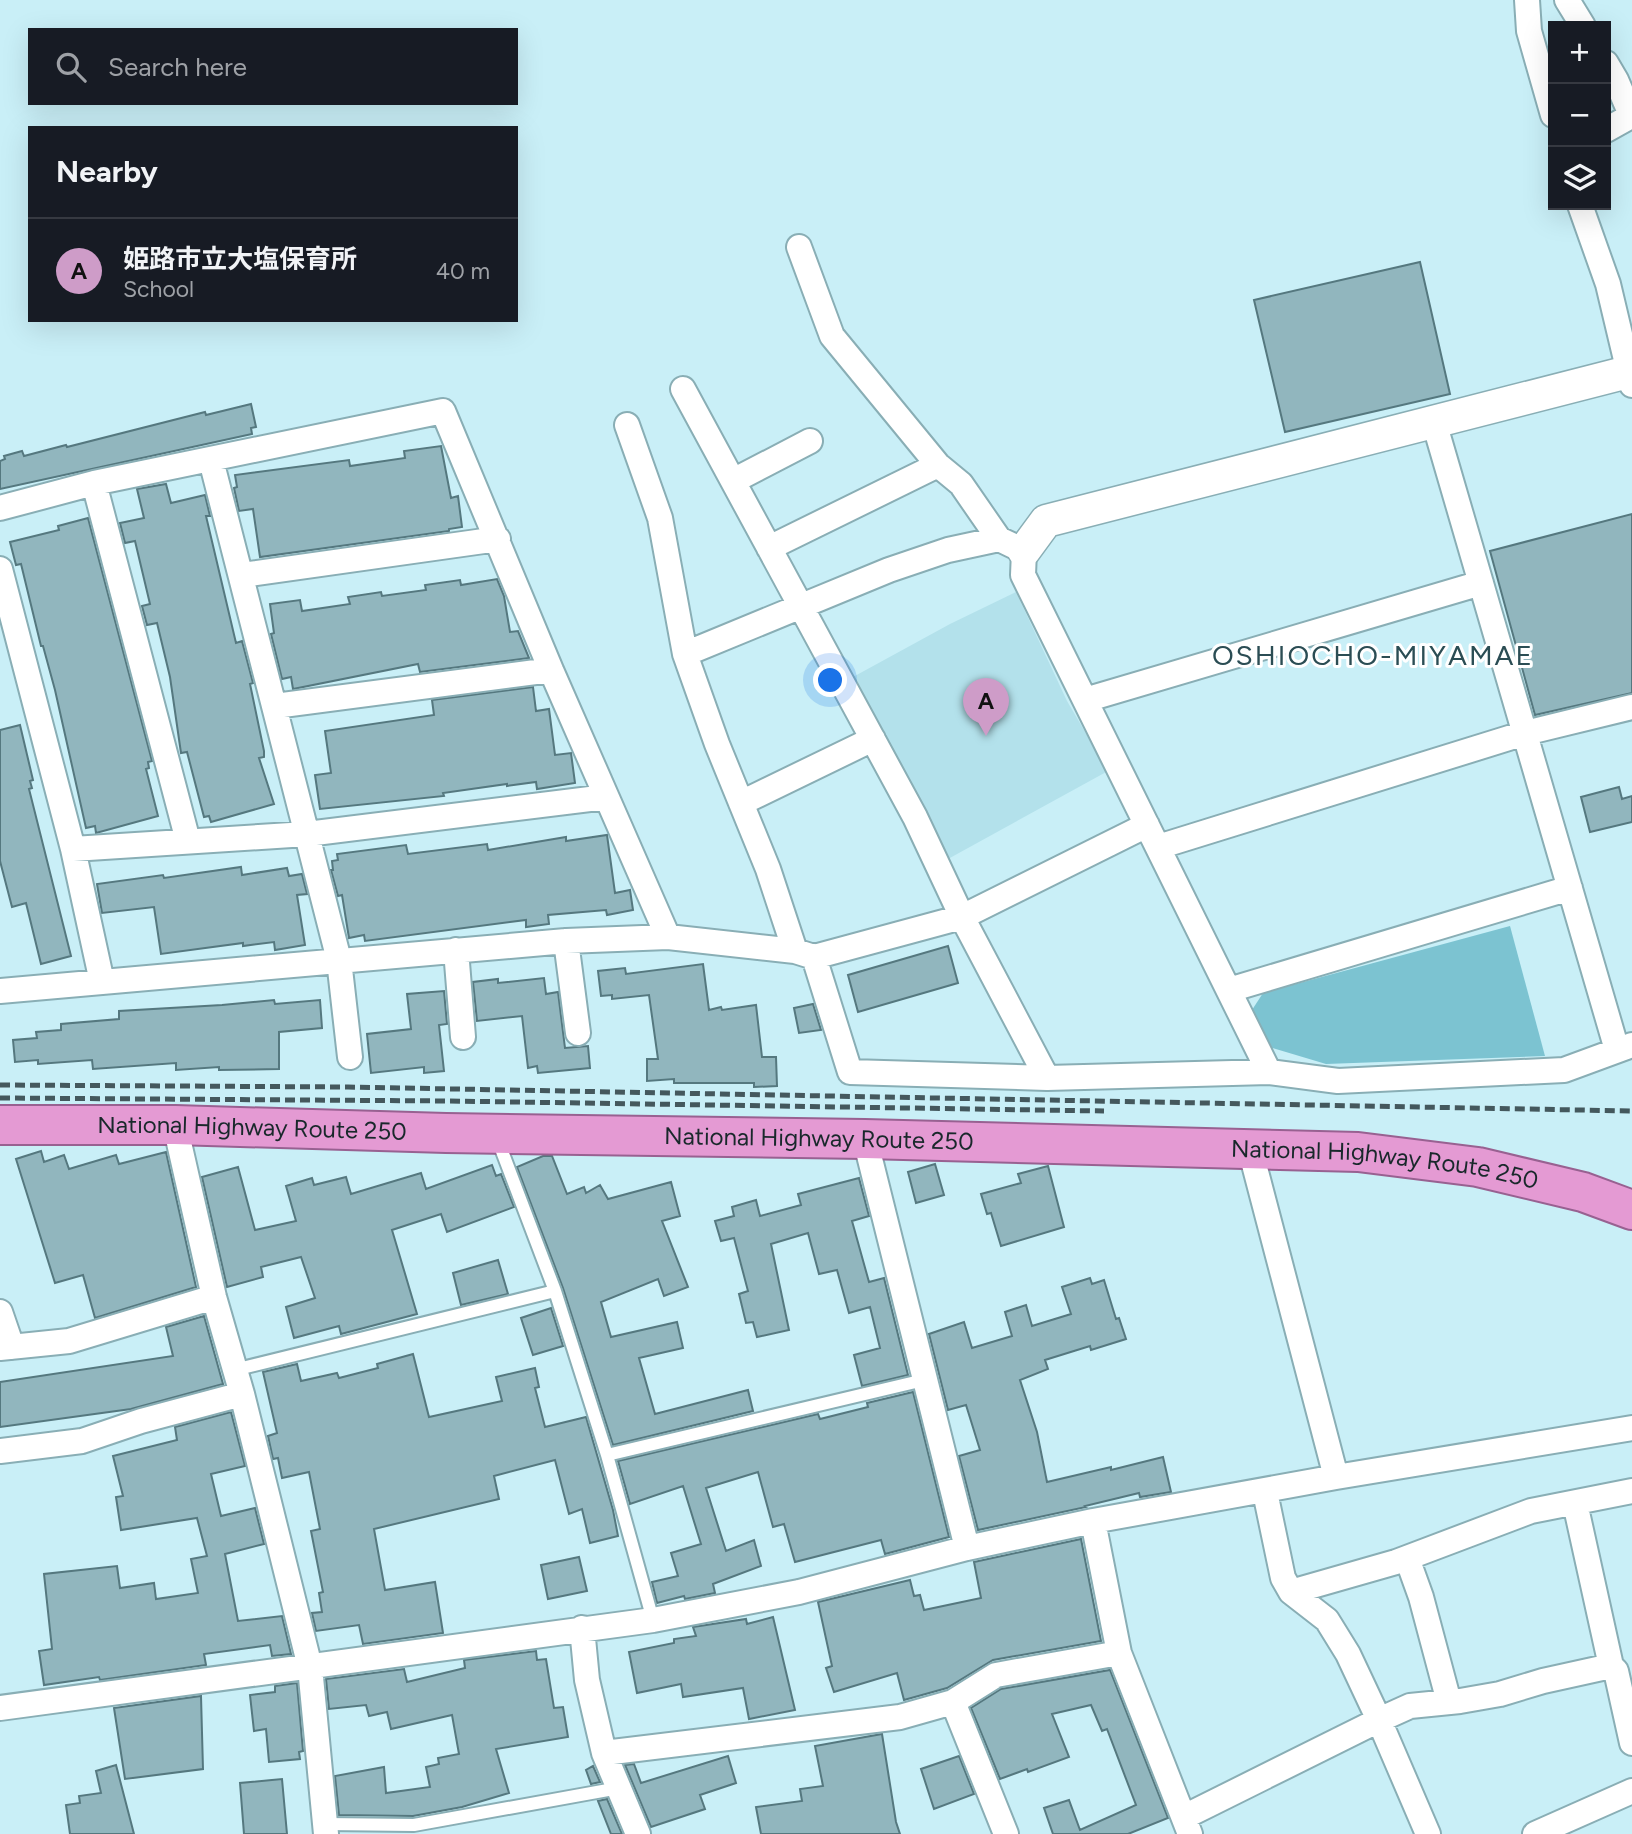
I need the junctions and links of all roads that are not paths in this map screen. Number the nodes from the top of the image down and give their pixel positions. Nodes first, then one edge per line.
1 (1527, 0) edge
2 (1567, 0) edge
3 (1580, 21) edge
4 (1611, 72) edge
5 (1548, 98) edge
6 (1632, 116) edge
7 (1611, 127) edge
8 (1582, 210) edge
9 (799, 247) dead end
10 (1631, 376) edge
11 (683, 389) dead end
12 (1434, 422) junction
13 (627, 425) dead end
14 (810, 441) dead end
15 (211, 460) junction
16 (938, 465) junction
17 (733, 481) junction
18 (94, 483) junction
19 (0, 509) edge
20 (498, 539) junction
21 (1011, 545) junction
22 (769, 548) junction
23 (0, 569) edge
24 (242, 575) junction
25 (1481, 583) junction
26 (802, 608) junction
27 (685, 654) junction
28 (551, 670) junction
29 (1085, 700) junction
30 (275, 706) junction
31 (1632, 707) edge
32 (1525, 733) junction
33 (873, 739) junction
34 (606, 797) junction
35 (741, 803) junction
36 (1147, 825) junction
37 (307, 834) junction
38 (188, 841) junction
39 (1158, 847) junction
40 (73, 849) junction
41 (1570, 888) junction
42 (962, 917) junction
43 (668, 937) junction
44 (566, 941) junction
45 (456, 950) junction
46 (805, 954) junction
47 (339, 960) junction
48 (102, 982) junction
49 (1229, 990) junction
50 (0, 991) edge
51 (578, 1032) dead end
52 (463, 1037) dead end
53 (1625, 1047) edge
54 (349, 1057) dead end
55 (1269, 1072) junction
56 (1047, 1079) junction
57 (0, 1125) edge
58 (175, 1125) junction
59 (495, 1133) junction
60 (865, 1139) junction
61 (1250, 1149) junction
62 (1632, 1210) edge
63 (555, 1291) junction
64 (214, 1297) junction
65 (0, 1312) edge
66 (6, 1348) edge
67 (234, 1370) junction
68 (925, 1380) junction
69 (242, 1394) junction
70 (1632, 1428) edge
71 (0, 1451) edge
72 (607, 1455) junction
73 (1336, 1477) junction
74 (1632, 1491) edge
75 (1265, 1492) junction
76 (1574, 1503) junction
77 (1093, 1521) junction
78 (967, 1548) junction
79 (1407, 1558) junction
80 (1291, 1592) junction
81 (653, 1620) junction
82 (582, 1629) junction
83 (1119, 1653) junction
84 (1611, 1665) junction
85 (310, 1667) junction
86 (953, 1702) junction
87 (1450, 1702) junction
88 (0, 1707) edge
89 (1379, 1720) junction
90 (1632, 1743) edge
91 (604, 1753) junction
92 (619, 1788) junction
93 (1632, 1790) edge
94 (1187, 1826) edge
95 (326, 1829) edge
96 (638, 1834) edge
97 (1006, 1834) edge
98 (1428, 1834) edge
99 (1535, 1834) edge

1 - 5 street
2 - 3 street
4 - 6 street
6 - 7 street
8 - 10 street
9 - 16 street
10 - 12 street
11 - 17 street
12 - 21 street
12 - 25 street
13 - 27 street
14 - 17 street
15 - 18 street
15 - 20 street
15 - 24 street
16 - 21 street
16 - 22 street
17 - 22 street
18 - 19 street
18 - 38 street
20 - 24 street
20 - 28 street
21 - 26 street
21 - 29 street
22 - 26 street
23 - 40 street
24 - 30 street
25 - 29 street
25 - 32 street
26 - 27 street
26 - 33 street
27 - 35 street
28 - 30 street
28 - 34 street
29 - 36 street
30 - 37 street
31 - 32 street
32 - 39 street
32 - 41 street
33 - 35 street
33 - 42 street
34 - 37 street
34 - 43 street
35 - 46 street
36 - 39 street
36 - 42 street
37 - 38 street
37 - 47 street
38 - 40 street
39 - 49 street
40 - 48 street
41 - 49 street
41 - 53 street
42 - 46 street
42 - 56 street
43 - 44 street
43 - 46 street
44 - 45 street
44 - 51 street
45 - 47 street
45 - 52 street
46 - 56 street
47 - 48 street
47 - 54 street
48 - 50 street
49 - 55 street
53 - 55 street
55 - 56 street
57 - 58 highway, National Highway Route 250
58 - 59 highway, National Highway Route 250
58 - 64 street
59 - 60 highway, National Highway Route 250
59 - 63 lane
60 - 61 highway, National Highway Route 250
60 - 68 street
61 - 62 highway, National Highway Route 250
61 - 73 street
63 - 67 lane
63 - 72 lane
64 - 66 street
64 - 67 street
65 - 66 street
67 - 69 street
68 - 72 lane
68 - 78 street
69 - 71 street
69 - 85 street
70 - 73 street
72 - 81 lane
73 - 75 street
74 - 76 street
75 - 77 street
75 - 80 street
76 - 79 street
76 - 84 street
77 - 78 street
77 - 83 street
78 - 81 street
79 - 80 street
79 - 87 street
80 - 89 street
81 - 82 street
82 - 85 street
82 - 91 street
83 - 86 street
83 - 94 street
84 - 87 street
84 - 90 street
85 - 88 street
85 - 95 street
86 - 91 street
86 - 97 street
87 - 89 street
89 - 94 street
89 - 98 street
91 - 92 street
92 - 95 lane
92 - 96 street
93 - 99 street

